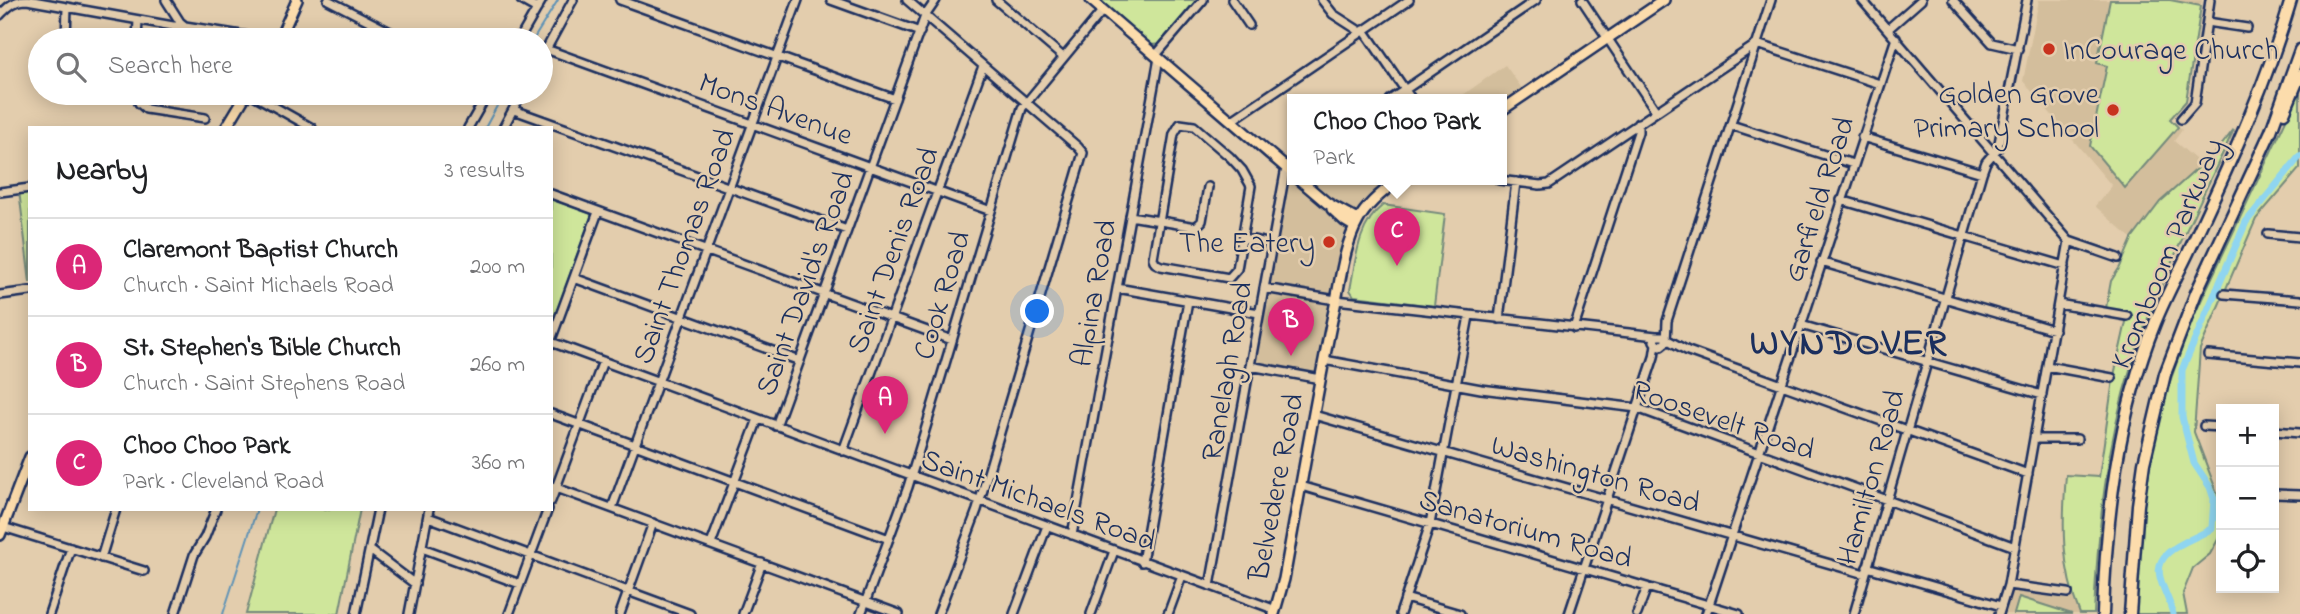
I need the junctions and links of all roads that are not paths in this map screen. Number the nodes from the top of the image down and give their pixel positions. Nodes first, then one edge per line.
1 (166, 0) edge
2 (296, 0) edge
3 (328, 0) edge
4 (521, 0) edge
5 (542, 0) edge
6 (573, 0) edge
7 (620, 0) edge
8 (797, 0) edge
9 (831, 0) edge
10 (907, 0) edge
11 (936, 0) edge
12 (996, 0) edge
13 (1091, 0) edge
14 (1203, 0) edge
15 (1232, 0) edge
16 (1322, 0) edge
17 (1409, 0) edge
18 (1536, 0) edge
19 (1582, 0) edge
20 (1664, 0) edge
21 (1771, 0) edge
22 (1862, 0) edge
23 (1921, 0) edge
24 (1952, 0) edge
25 (2027, 0) edge
26 (2210, 0) edge
27 (2285, 0) edge
28 (2291, 0) edge
29 (67, 7) junction
30 (171, 8) junction
31 (537, 9) junction
32 (1103, 10) junction
33 (0, 15) edge
34 (925, 16) junction
35 (138, 20) junction
36 (2207, 22) junction
37 (156, 23) junction
38 (1249, 25) dead end
39 (185, 26) junction
40 (2283, 27) junction
41 (66, 28) edge
42 (138, 28) edge
43 (198, 28) edge
44 (284, 28) edge
45 (383, 28) edge
46 (526, 28) edge
47 (2247, 28) dead end
48 (1888, 29) junction
49 (1363, 31) junction
50 (920, 32) junction
51 (553, 36) edge
52 (1608, 38) junction
53 (1896, 38) junction
54 (1757, 44) junction
55 (2018, 50) junction
56 (2300, 50) edge
57 (553, 52) edge
58 (777, 57) junction
59 (1063, 57) junction
60 (1157, 57) junction
61 (983, 66) junction
62 (2300, 75) edge
63 (1880, 84) junction
64 (1405, 89) junction
65 (1398, 94) edge
66 (1408, 94) edge
67 (895, 99) junction
68 (1025, 102) junction
69 (141, 105) edge
70 (241, 105) edge
71 (271, 105) edge
72 (481, 105) edge
73 (516, 105) edge
74 (1507, 107) edge
75 (513, 110) junction
76 (1656, 111) junction
77 (205, 118) dead end
78 (2181, 119) dead end
79 (1231, 121) junction
80 (1638, 123) junction
81 (753, 124) junction
82 (1731, 125) junction
83 (227, 126) edge
84 (308, 126) edge
85 (469, 126) edge
86 (504, 126) edge
87 (2271, 131) junction
88 (1862, 137) junction
89 (1993, 153) junction
90 (1853, 164) junction
91 (870, 167) junction
92 (1287, 167) edge
93 (1287, 172) edge
94 (1982, 173) junction
95 (1507, 181) edge
96 (1516, 182) junction
97 (1306, 185) edge
98 (1393, 185) edge
99 (729, 187) junction
100 (1208, 187) dead end
101 (28, 188) edge
102 (938, 191) junction
103 (0, 192) edge
104 (553, 195) edge
105 (1842, 200) junction
106 (991, 211) junction
107 (598, 212) junction
108 (1130, 216) junction
109 (1158, 221) junction
110 (1357, 223) junction
111 (847, 230) junction
112 (2268, 234) dead end
113 (1244, 236) junction
114 (1963, 236) junction
115 (2300, 237) edge
116 (2069, 241) junction
117 (1272, 242) junction
118 (706, 250) junction
119 (2118, 258) dead end
120 (1821, 262) junction
121 (2065, 266) junction
122 (574, 278) junction
123 (1117, 288) junction
124 (1264, 288) junction
125 (28, 291) edge
126 (825, 293) junction
127 (2224, 294) dead end
128 (0, 295) edge
129 (1945, 299) junction
130 (2300, 299) edge
131 (1336, 300) junction
132 (1188, 301) junction
133 (2058, 304) junction
134 (1259, 313) junction
135 (1469, 316) junction
136 (2127, 316) dead end
137 (681, 318) junction
138 (892, 318) junction
139 (1499, 319) junction
140 (1801, 325) junction
141 (1574, 328) junction
142 (2054, 330) junction
143 (553, 336) edge
144 (951, 340) junction
145 (1660, 340) junction
146 (553, 342) edge
147 (2208, 355) dead end
148 (800, 360) junction
149 (1324, 360) junction
150 (603, 361) junction
151 (1927, 362) junction
152 (2300, 363) edge
153 (1250, 366) junction
154 (2047, 366) junction
155 (2112, 378) dead end
156 (1321, 379) junction
157 (658, 382) junction
158 (1456, 385) junction
159 (1781, 385) junction
160 (2042, 395) junction
161 (1637, 408) junction
162 (553, 415) edge
163 (1314, 415) junction
164 (758, 419) junction
165 (579, 425) junction
166 (776, 426) junction
167 (2204, 426) dead end
168 (2216, 427) edge
169 (1907, 431) junction
170 (2279, 431) edge
171 (2300, 433) edge
172 (2034, 439) junction
173 (2077, 439) dead end
174 (635, 445) junction
175 (844, 451) junction
176 (1444, 453) junction
177 (1759, 453) junction
178 (28, 462) edge
179 (2028, 474) junction
180 (911, 476) junction
181 (734, 481) junction
182 (1301, 486) junction
183 (554, 487) edge
184 (2279, 494) edge
185 (2300, 495) edge
186 (1607, 500) junction
187 (1886, 500) junction
188 (979, 501) junction
189 (612, 508) junction
190 (115, 511) edge
191 (215, 511) edge
192 (378, 511) edge
193 (547, 511) edge
194 (428, 513) edge
195 (653, 523) junction
196 (1430, 524) junction
197 (1047, 526) junction
198 (2, 531) edge
199 (1072, 535) junction
200 (1731, 536) junction
201 (889, 538) junction
202 (711, 544) junction
203 (2015, 547) junction
204 (71, 548) junction
205 (422, 548) junction
206 (370, 550) junction
207 (1114, 551) junction
208 (531, 555) junction
209 (101, 558) junction
210 (1142, 562) junction
211 (762, 563) junction
212 (1584, 569) junction
213 (144, 571) dead end
214 (1866, 571) junction
215 (1182, 576) junction
216 (415, 584) junction
217 (520, 584) junction
218 (2008, 585) junction
219 (1210, 586) junction
220 (1647, 587) junction
221 (628, 591) junction
222 (2068, 593) dead end
223 (1405, 598) junction
224 (866, 602) junction
225 (1709, 605) junction
226 (2000, 610) edge
227 (677, 612) edge
228 (1275, 612) edge
229 (49, 614) edge
230 (175, 614) edge
231 (356, 614) edge
232 (409, 614) edge
233 (509, 614) edge
234 (620, 614) edge
235 (690, 614) edge
236 (743, 614) edge
237 (861, 614) edge
238 (899, 614) edge
239 (938, 614) edge
240 (1014, 614) edge
241 (1091, 614) edge
242 (1168, 614) edge
243 (1400, 614) edge
244 (1460, 614) edge
245 (1569, 614) edge
246 (1637, 614) edge
247 (1706, 614) edge
248 (1739, 614) edge
249 (1854, 614) edge
250 (2103, 614) edge
251 (2130, 614) edge

1 - 30 street
2 - 44 main road
3 - 45 street
4 - 31 street
5 - 31 street
6 - 51 street
7 - 58 street
8 - 58 street, Saint Thomas Road
9 - 50 street
10 - 34 street
11 - 34 street, Saint David's Road
12 - 59 street
13 - 32 main road
14 - 60 street
15 - 38 street
16 - 49 street
17 - 49 street
18 - 64 street
19 - 52 street
20 - 52 main road
21 - 54 street
22 - 48 street
23 - 48 street
24 - 55 street
25 - 55 street, Hamilton Road
26 - 36 street
27 - 40 highway
28 - 40 highway, Kromboom Parkway
29 - 33 street
29 - 35 street
29 - 41 street
30 - 37 street
30 - 39 street
31 - 46 street
32 - 59 street, Cook Road
32 - 60 main road
34 - 50 street, Saint David's Road
34 - 61 street
35 - 37 street
35 - 42 street
36 - 47 street
36 - 78 street
37 - 39 street
39 - 43 street
40 - 250 highway, Kromboom Parkway
48 - 53 street
49 - 64 street
49 - 79 street
50 - 67 street, Saint David's Road
52 - 74 main road
52 - 76 street
53 - 63 street, Garfield Road
53 - 89 street
54 - 63 street
54 - 76 street
54 - 82 street
55 - 89 street, Hamilton Road
56 - 87 highway, Kromboom Parkway
57 - 81 street, Mons Avenue
58 - 67 street
58 - 81 street, Saint Thomas Road
59 - 68 street, Cook Road
60 - 79 main road
60 - 108 street, Alpina Road
61 - 68 street
61 - 102 street, Saint Denis Road
62 - 87 highway
63 - 88 street, Garfield Road
64 - 65 street
64 - 66 street
67 - 91 street, Saint David's Road
68 - 106 street, Cook Road
68 - 188 street
69 - 77 street
70 - 83 main road
71 - 84 street
72 - 85 street
73 - 75 street
75 - 86 street
75 - 99 street
76 - 80 street
79 - 92 main road
80 - 96 street
80 - 141 street
81 - 91 street, Mons Avenue
81 - 99 street, Saint Thomas Road
82 - 90 street
82 - 145 street
87 - 251 highway, Kromboom Parkway
88 - 90 street, Garfield Road
88 - 94 street
89 - 94 street, Hamilton Road
89 - 116 street
90 - 105 street, Garfield Road
91 - 102 street, Mons Avenue
91 - 111 street, Saint David's Road
93 - 117 street, Ranelagh Road
94 - 114 street, Hamilton Road
95 - 96 street
96 - 139 street
97 - 110 main road
98 - 110 main road, Belvedere Road
99 - 111 street
99 - 118 street, Saint Thomas Road
100 - 109 street
101 - 103 street
102 - 106 street, Mons Avenue
102 - 138 street, Saint Denis Road
104 - 107 street
105 - 114 street
105 - 120 street, Garfield Road
106 - 144 street, Cook Road
107 - 118 street
107 - 122 street
108 - 109 street
108 - 123 street, Alpina Road
109 - 113 street
109 - 113 street
110 - 131 main road, Belvedere Road
111 - 126 street, Saint David's Road
112 - 115 street
113 - 117 street
114 - 121 street
114 - 129 street, Hamilton Road
116 - 119 street
116 - 121 street
117 - 124 street, Ranelagh Road
118 - 126 street
118 - 137 street, Saint Thomas Road
120 - 129 street
120 - 140 street, Garfield Road
121 - 133 street
122 - 137 street
122 - 143 street
123 - 132 street
123 - 199 street, Alpina Road
124 - 131 street
124 - 134 street, Ranelagh Road
125 - 128 street
126 - 138 street
126 - 148 street, Saint David's Road
127 - 130 street
129 - 142 street
129 - 151 street, Hamilton Road
131 - 135 street
131 - 149 main road, Belvedere Road
132 - 134 street
132 - 210 street
133 - 136 street
133 - 142 street
134 - 153 street, Ranelagh Road
135 - 139 street
135 - 158 street
137 - 148 street
137 - 157 street, Saint Thomas Road
138 - 144 street
138 - 175 street, Saint Denis Road
139 - 141 street
140 - 151 street
140 - 159 street, Garfield Road
141 - 145 street
142 - 154 street
144 - 180 street, Cook Road
145 - 159 street
145 - 161 street
146 - 150 street, Saint Michaels Road
147 - 152 street
148 - 166 street, Saint David's Road
149 - 156 main road, Belvedere Road
149 - 158 street, Roosevelt Road
150 - 157 street, Saint Michaels Road
150 - 165 street
151 - 160 street
151 - 169 street, Hamilton Road
153 - 156 street
153 - 219 street, Ranelagh Road
154 - 155 street
154 - 160 street
156 - 163 main road, Belvedere Road
157 - 164 street, Saint Michaels Road
157 - 174 street, Saint Thomas Road
158 - 161 street, Roosevelt Road
158 - 176 street
159 - 169 street
159 - 177 street, Garfield Road
160 - 172 street
161 - 177 street, Roosevelt Road
161 - 186 street
162 - 165 street
163 - 176 street, Washington Road
163 - 182 main road, Belvedere Road
164 - 166 street, Saint Michaels Road
164 - 181 street
165 - 174 street
165 - 183 street
166 - 175 street, Saint Michaels Road
167 - 168 street
169 - 179 street
169 - 187 street, Hamilton Road
170 - 171 street
172 - 173 street
172 - 179 street
174 - 181 street
174 - 189 street, Saint Thomas Road
175 - 180 street, Saint Michaels Road
176 - 186 street, Washington Road
176 - 196 street
177 - 187 street, Roosevelt Road
177 - 200 street, Garfield Road
178 - 198 main road
179 - 203 street
180 - 188 street, Saint Michaels Road
180 - 201 street, Cook Road
181 - 201 street
181 - 202 street
182 - 196 street, Sanatorium Road
182 - 228 main road, Belvedere Road
183 - 189 street
184 - 185 street
186 - 200 street, Washington Road
186 - 212 street
187 - 203 street, Roosevelt Road
187 - 214 street, Hamilton Road
188 - 197 street, Saint Michaels Road
188 - 239 street
189 - 195 street
190 - 209 street
191 - 230 street
192 - 206 street
193 - 208 street
194 - 205 street
194 - 208 street
195 - 202 street
195 - 221 street
196 - 212 street, Sanatorium Road
196 - 223 street
197 - 199 street, Saint Michaels Road
197 - 240 street
198 - 204 street
199 - 207 street, Saint Michaels Road
200 - 214 street, Washington Road
200 - 225 street, Garfield Road
201 - 224 street, Cook Road
202 - 211 street
203 - 218 street
204 - 209 street
204 - 229 street
205 - 216 street
205 - 217 street
206 - 216 street
206 - 231 street
207 - 210 street, Saint Michaels Road
207 - 241 street
208 - 217 street
208 - 221 street
209 - 213 street
210 - 215 street, Saint Michaels Road
211 - 224 street
211 - 236 street
212 - 220 street, Sanatorium Road
212 - 245 street
214 - 226 street, Washington Road
214 - 249 street, Hamilton Road
215 - 219 street, Saint Michaels Road
215 - 242 street
216 - 232 street
217 - 233 street
218 - 222 street
218 - 226 street
219 - 228 street, Saint Michaels Road
220 - 225 street, Sanatorium Road
220 - 246 street
221 - 227 street
221 - 234 street
223 - 243 street
223 - 244 street
224 - 237 street, Cook Road
224 - 238 street
225 - 247 street, Garfield Road
225 - 248 street, Sanatorium Road
227 - 235 street

